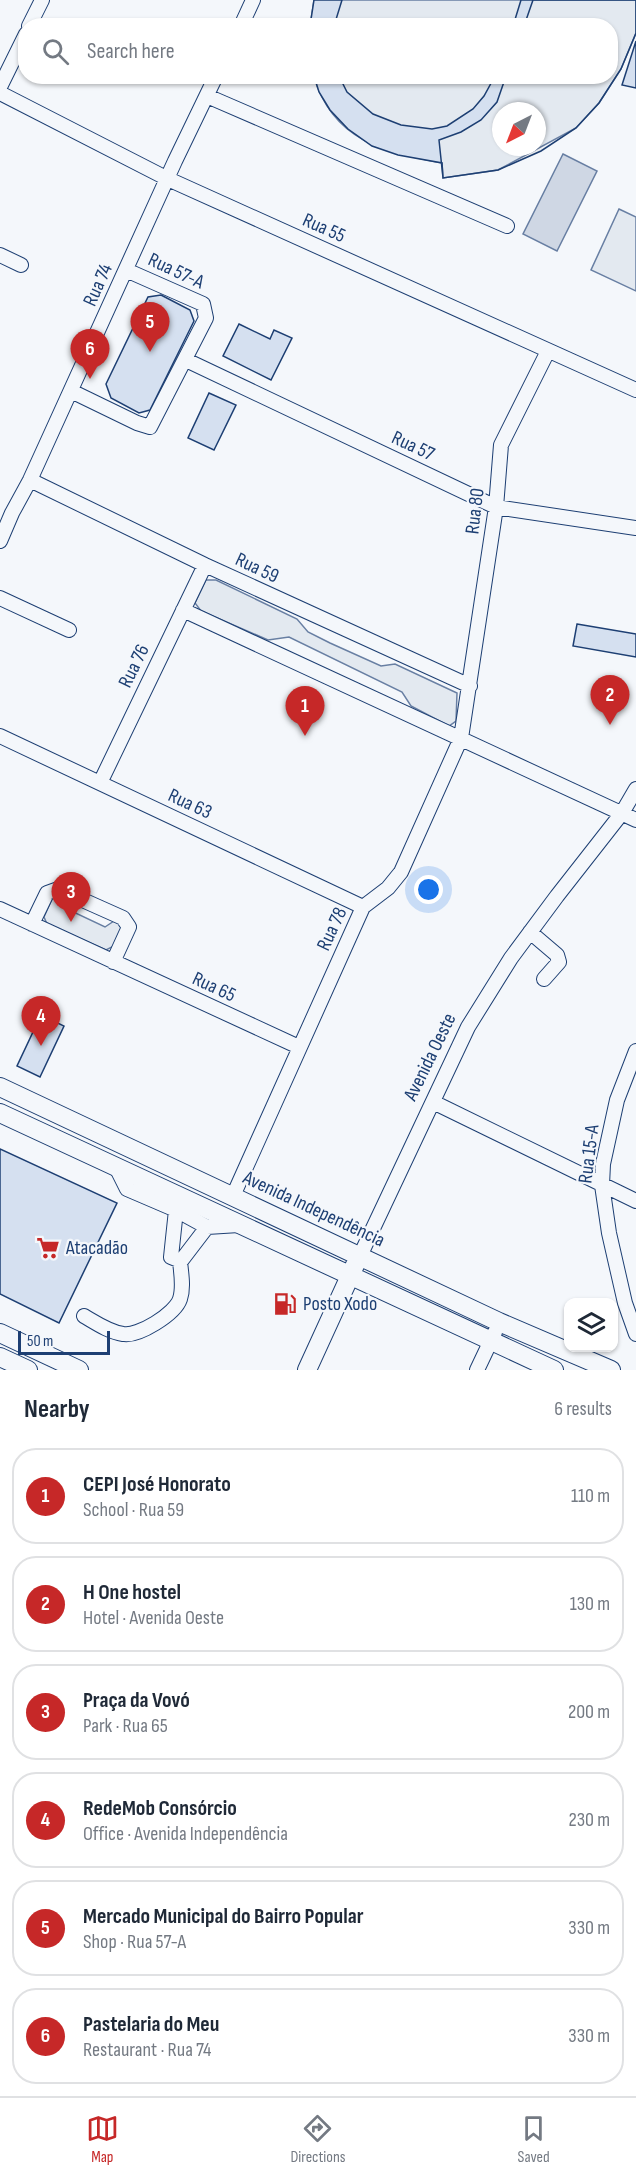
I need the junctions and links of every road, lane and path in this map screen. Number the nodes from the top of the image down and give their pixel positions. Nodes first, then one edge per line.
1 (42, 0) edge
2 (253, 0) edge
3 (33, 18) edge
4 (245, 18) edge
5 (18, 50) edge
6 (212, 84) edge
7 (0, 87) edge
8 (0, 93) edge
9 (207, 96) junction
10 (168, 179) junction
11 (507, 226) dead end
12 (0, 255) edge
13 (21, 265) dead end
14 (126, 270) junction
15 (548, 351) junction
16 (186, 360) junction
17 (636, 390) edge
18 (71, 391) junction
19 (30, 480) junction
20 (496, 507) junction
21 (6, 511) edge
22 (636, 528) edge
23 (0, 541) edge
24 (205, 565) junction
25 (0, 598) edge
26 (183, 610) junction
27 (69, 630) dead end
28 (470, 686) junction
29 (0, 736) edge
30 (461, 738) junction
31 (100, 783) junction
32 (636, 789) edge
33 (622, 813) junction
34 (636, 820) edge
35 (363, 907) junction
36 (0, 909) edge
37 (32, 924) junction
38 (531, 932) junction
39 (114, 962) junction
40 (544, 979) dead end
41 (299, 1047) junction
42 (636, 1051) edge
43 (0, 1087) edge
44 (433, 1102) junction
45 (0, 1113) edge
46 (116, 1167) junction
47 (602, 1185) junction
48 (233, 1196) junction
49 (636, 1201) edge
50 (176, 1210) junction
51 (240, 1225) junction
52 (207, 1227) junction
53 (360, 1256) junction
54 (180, 1261) junction
55 (351, 1275) junction
56 (84, 1316) dead end
57 (500, 1322) junction
58 (0, 1333) edge
59 (636, 1334) edge
60 (492, 1341) junction
61 (0, 1357) edge
62 (28, 1370) edge
63 (79, 1370) edge
64 (308, 1370) edge
65 (477, 1370) edge
66 (554, 1370) edge
67 (611, 1370) edge

1 - 3 street
2 - 4 street
5 - 7 street
6 - 9 street, Rua 74
8 - 10 street, Rua 55
9 - 10 street, Rua 74
9 - 11 street
10 - 14 street, Rua 74
10 - 15 street, Rua 55
12 - 13 street
14 - 16 street, Rua 57-A
14 - 18 street, Rua 74
15 - 17 street, Rua 55
15 - 20 street, Rua 80
16 - 18 street, Rua 57-A
16 - 20 street, Rua 57
18 - 19 street, Rua 74
19 - 21 street, Rua 74
19 - 24 street, Rua 59
20 - 22 street, Rua 57
20 - 28 street, Rua 80
21 - 23 street, Rua 74
24 - 26 street, Rua 76
24 - 28 street, Rua 59
25 - 27 street
26 - 30 street
26 - 31 street, Rua 76
28 - 30 street, Rua 78
29 - 31 street, Rua 63
30 - 33 street
30 - 35 street, Rua 78
31 - 35 street, Rua 63
32 - 33 street, Avenida Oeste
33 - 34 street
33 - 38 street, Avenida Oeste
35 - 41 street, Rua 78
36 - 37 street, Rua 65
37 - 39 street, Rua 65
37 - 39 street
38 - 40 street
38 - 44 street, Avenida Oeste
39 - 41 street, Rua 65
41 - 48 street, Rua 78
42 - 47 street, Rua 15-A
43 - 48 main road, Avenida Independência
44 - 47 street
44 - 53 street, Avenida Oeste
45 - 46 main road
46 - 50 street
46 - 51 main road
47 - 49 street
47 - 59 street, Rua 15-A
48 - 53 main road, Avenida Independência
50 - 52 street
50 - 54 street
51 - 52 street
51 - 55 main road
52 - 54 street
53 - 55 main road, Avenida Oeste
53 - 57 main road, Avenida Independência
54 - 56 street
55 - 60 main road
55 - 64 main road, Avenida Oeste
57 - 60 street
57 - 67 main road, Avenida Independência
58 - 63 main road
60 - 65 street
60 - 66 main road
61 - 62 main road

